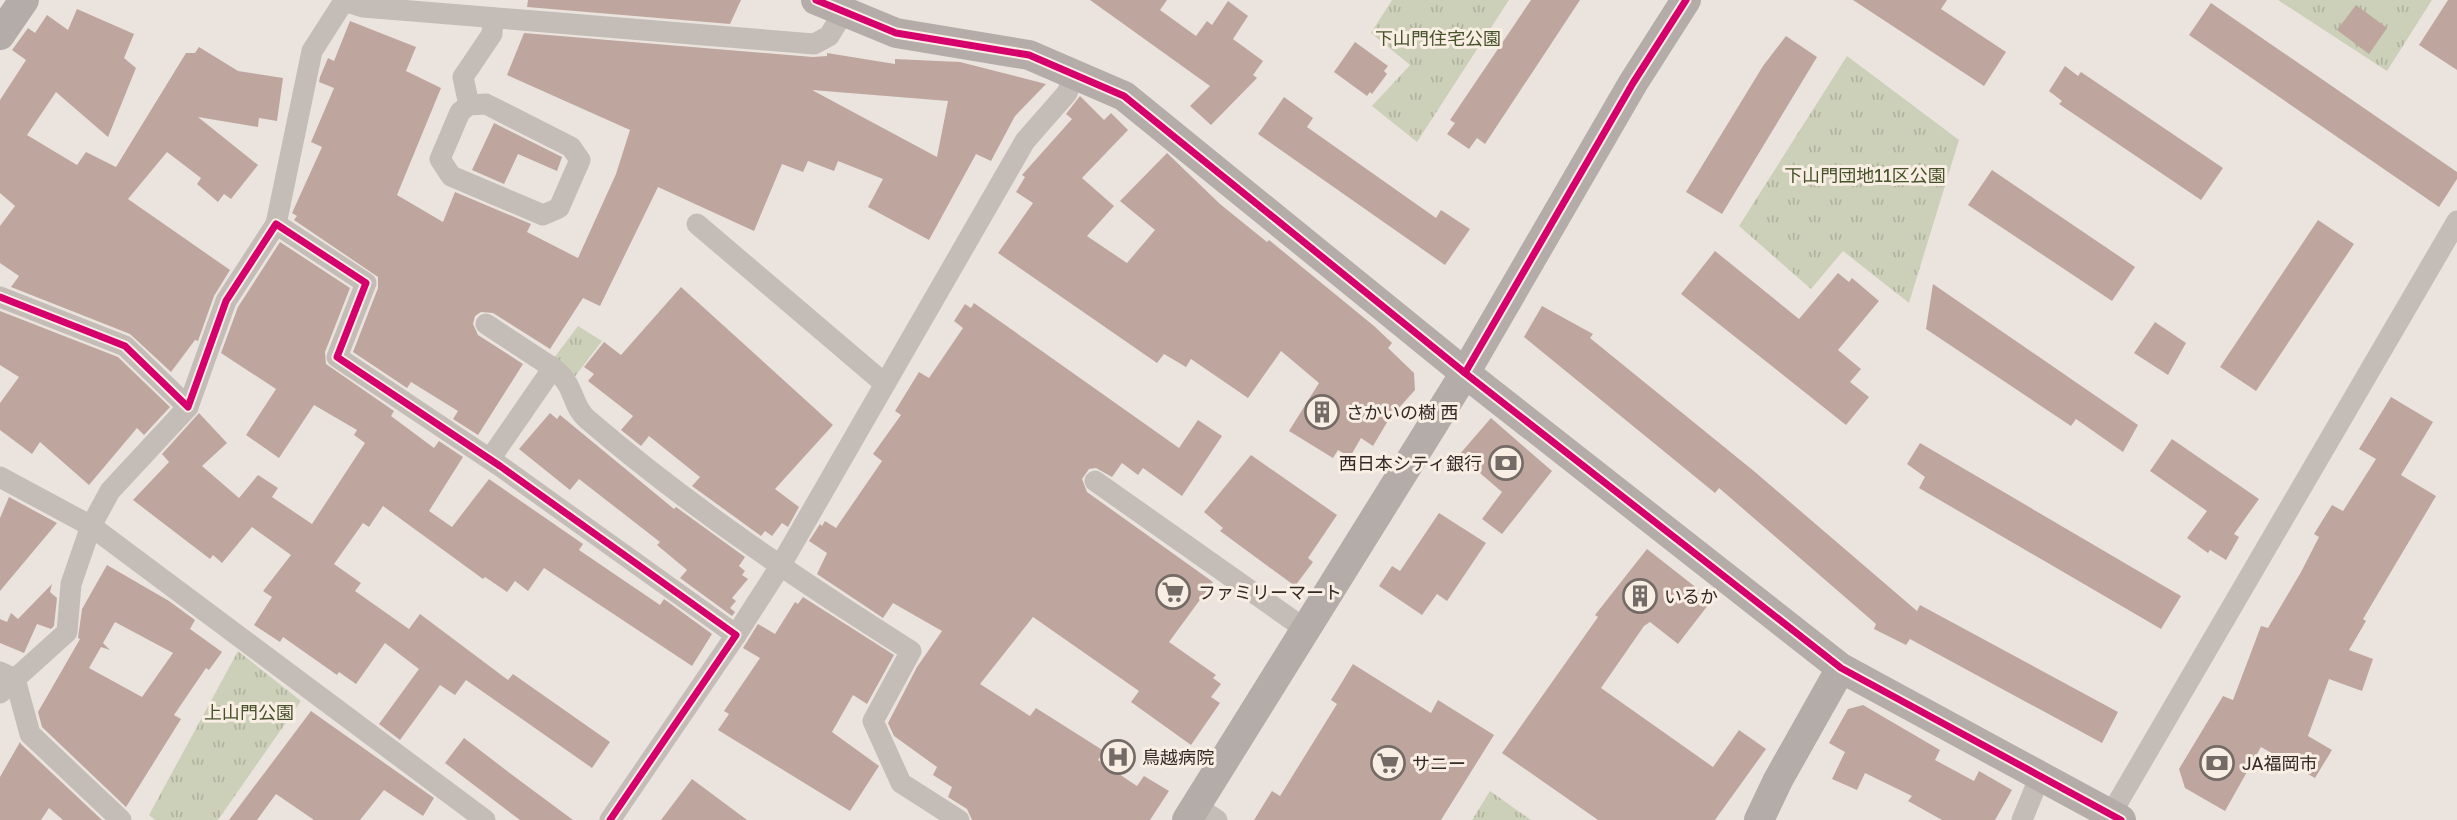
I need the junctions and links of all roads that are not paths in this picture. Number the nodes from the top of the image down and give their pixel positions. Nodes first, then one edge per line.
1 (24, 0) edge
2 (1686, 0) edge
3 (344, 1) edge
4 (830, 7) edge
5 (493, 18) junction
6 (0, 35) edge
7 (1075, 73) junction
8 (469, 106) junction
9 (2457, 221) edge
10 (276, 223) junction
11 (697, 224) dead end
12 (0, 297) edge
13 (486, 324) dead end
14 (552, 368) junction
15 (1465, 373) junction
16 (885, 384) junction
17 (188, 407) junction
18 (490, 459) junction
19 (0, 477) edge
20 (1095, 481) dead end
21 (91, 526) junction
22 (779, 568) junction
23 (1305, 629) junction
24 (736, 635) junction
25 (1841, 668) junction
26 (5, 681) edge
27 (2040, 776) junction
28 (1200, 815) edge
29 (2116, 817) edge
30 (121, 820) edge
31 (485, 820) edge
32 (610, 820) edge
33 (959, 820) edge
34 (1759, 820) edge
35 (2022, 820) edge

1 - 6 street
2 - 15 street
3 - 5 street
3 - 10 street
4 - 5 street
4 - 7 street
5 - 8 street
7 - 15 street
7 - 16 street
8 - 8 street
9 - 29 street
10 - 17 street
10 - 18 street
11 - 16 street
12 - 17 street
13 - 14 street
14 - 18 street
14 - 22 street
15 - 23 street
15 - 25 street
16 - 22 street
17 - 21 street
18 - 24 street
19 - 21 street
20 - 23 street
21 - 26 street
21 - 31 street
22 - 24 street
22 - 33 street
23 - 28 street
24 - 32 street
25 - 27 street
25 - 34 street
26 - 30 street
27 - 29 street
27 - 35 street

